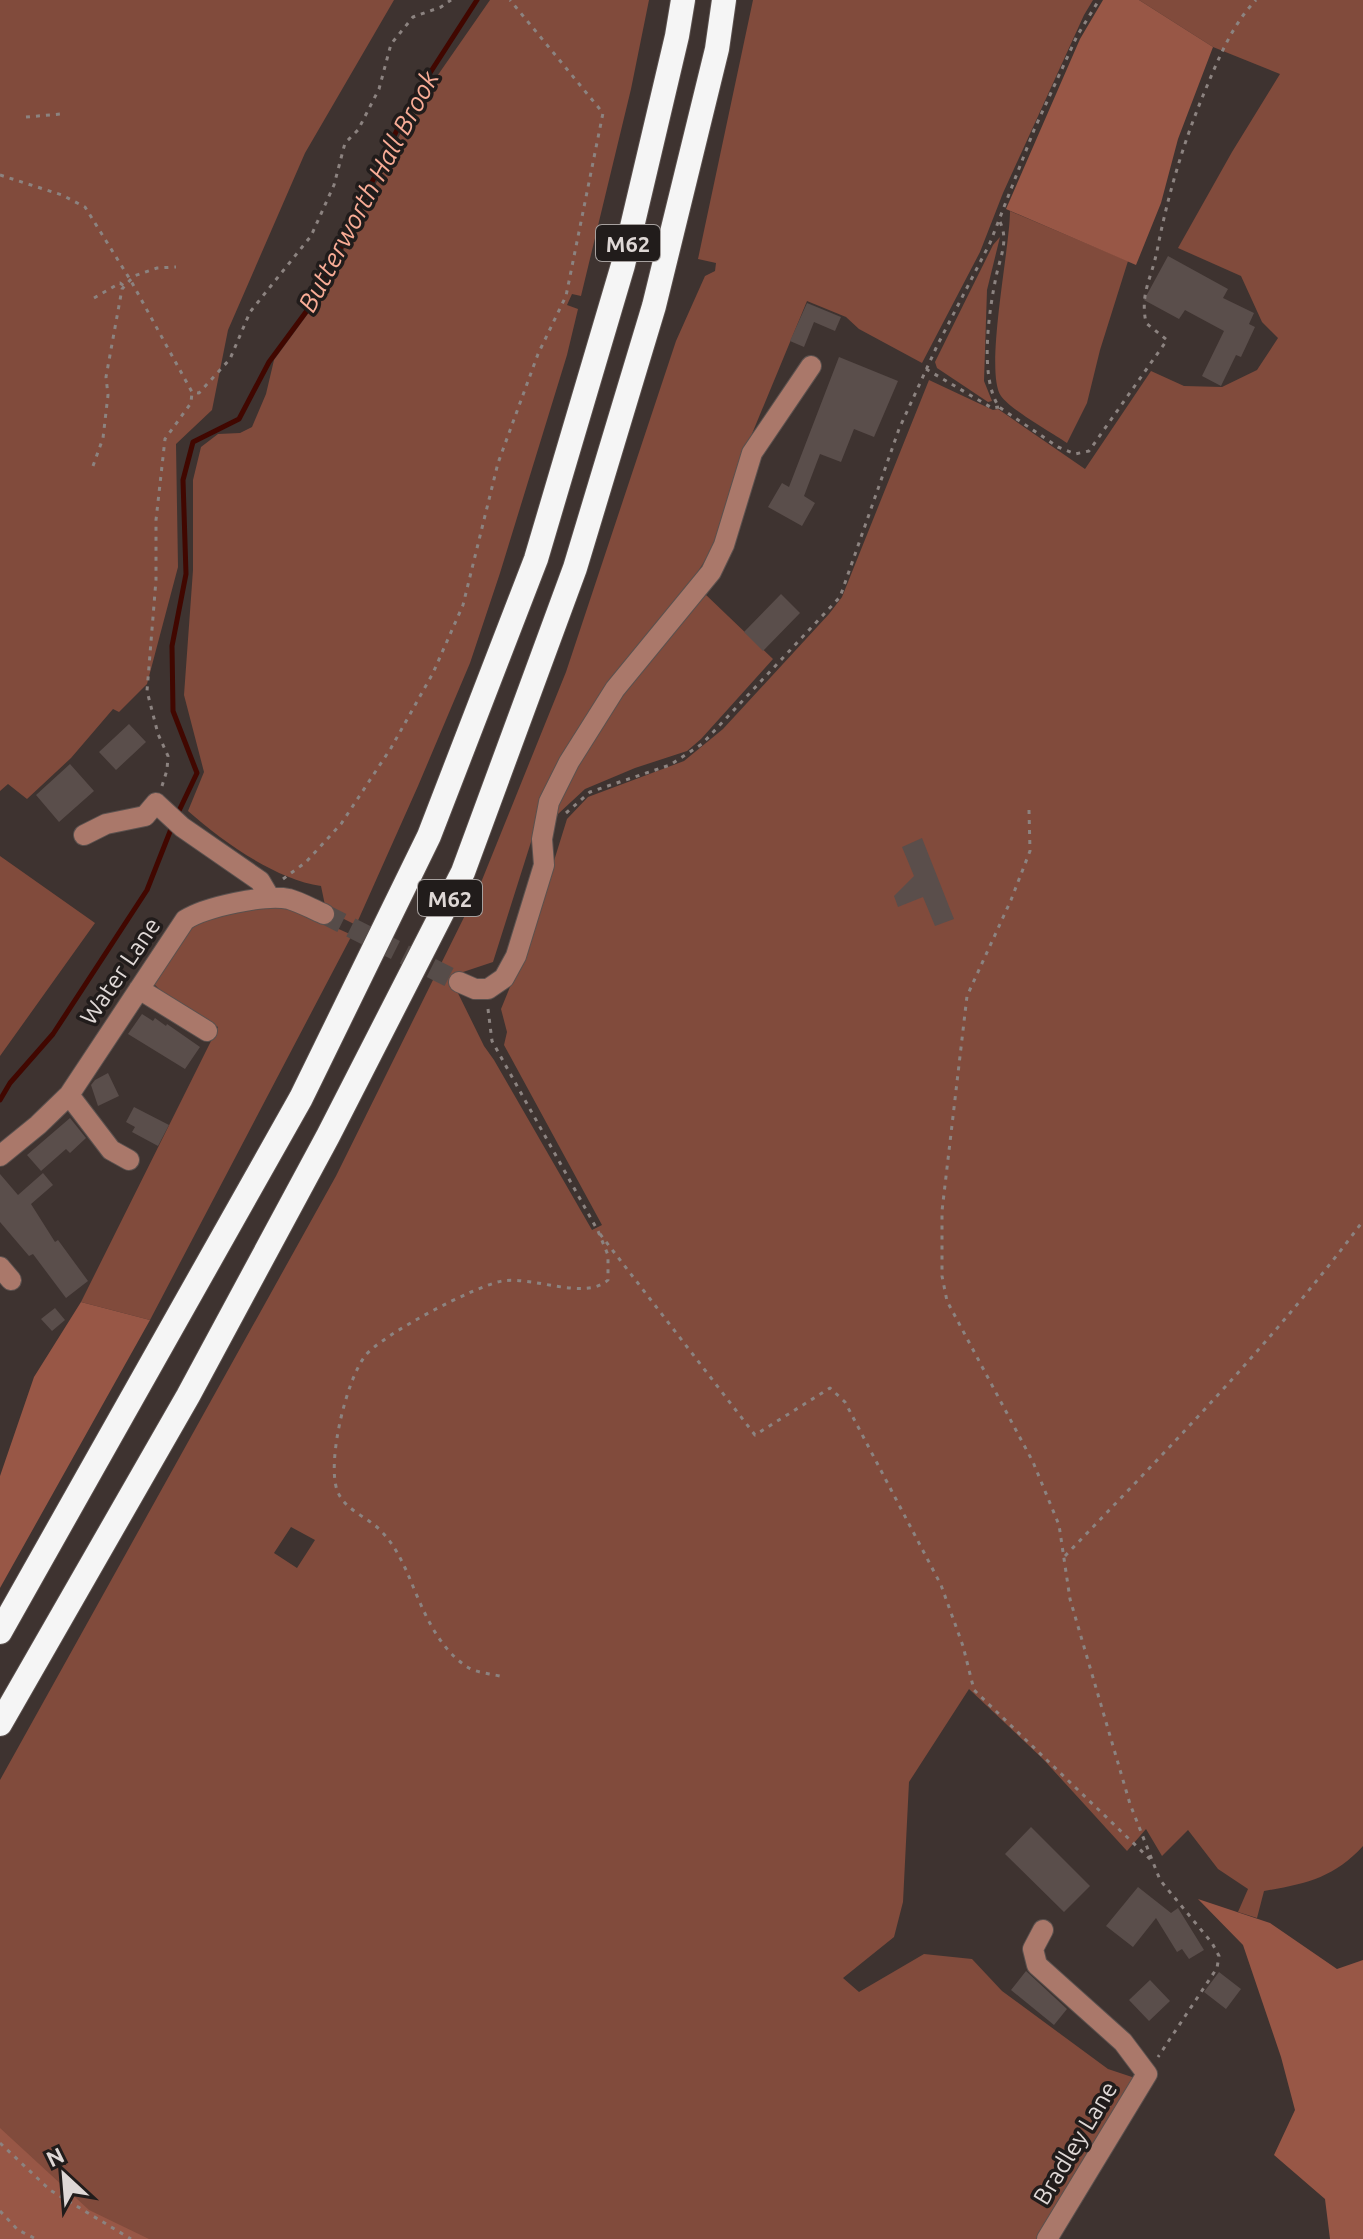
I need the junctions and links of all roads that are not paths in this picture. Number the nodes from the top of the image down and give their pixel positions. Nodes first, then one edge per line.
1 (683, 0) edge
2 (724, 0) edge
3 (811, 366) dead end
4 (84, 835) dead end
5 (269, 894) junction
6 (324, 914) tunnel mouth
7 (459, 982) tunnel mouth
8 (139, 989) junction
9 (207, 1031) dead end
10 (69, 1095) junction
11 (0, 1156) edge
12 (129, 1160) dead end
13 (0, 1632) edge
14 (0, 1724) edge
15 (1043, 1930) dead end
16 (1047, 2239) edge

1 - 13 highway, M62
2 - 14 highway, M62
3 - 7 street
4 - 5 street
5 - 6 street, Water Lane
5 - 8 street, Water Lane
8 - 9 street
8 - 10 street, Water Lane
10 - 11 street, Water Lane
10 - 12 street
15 - 16 street, Bradley Lane

